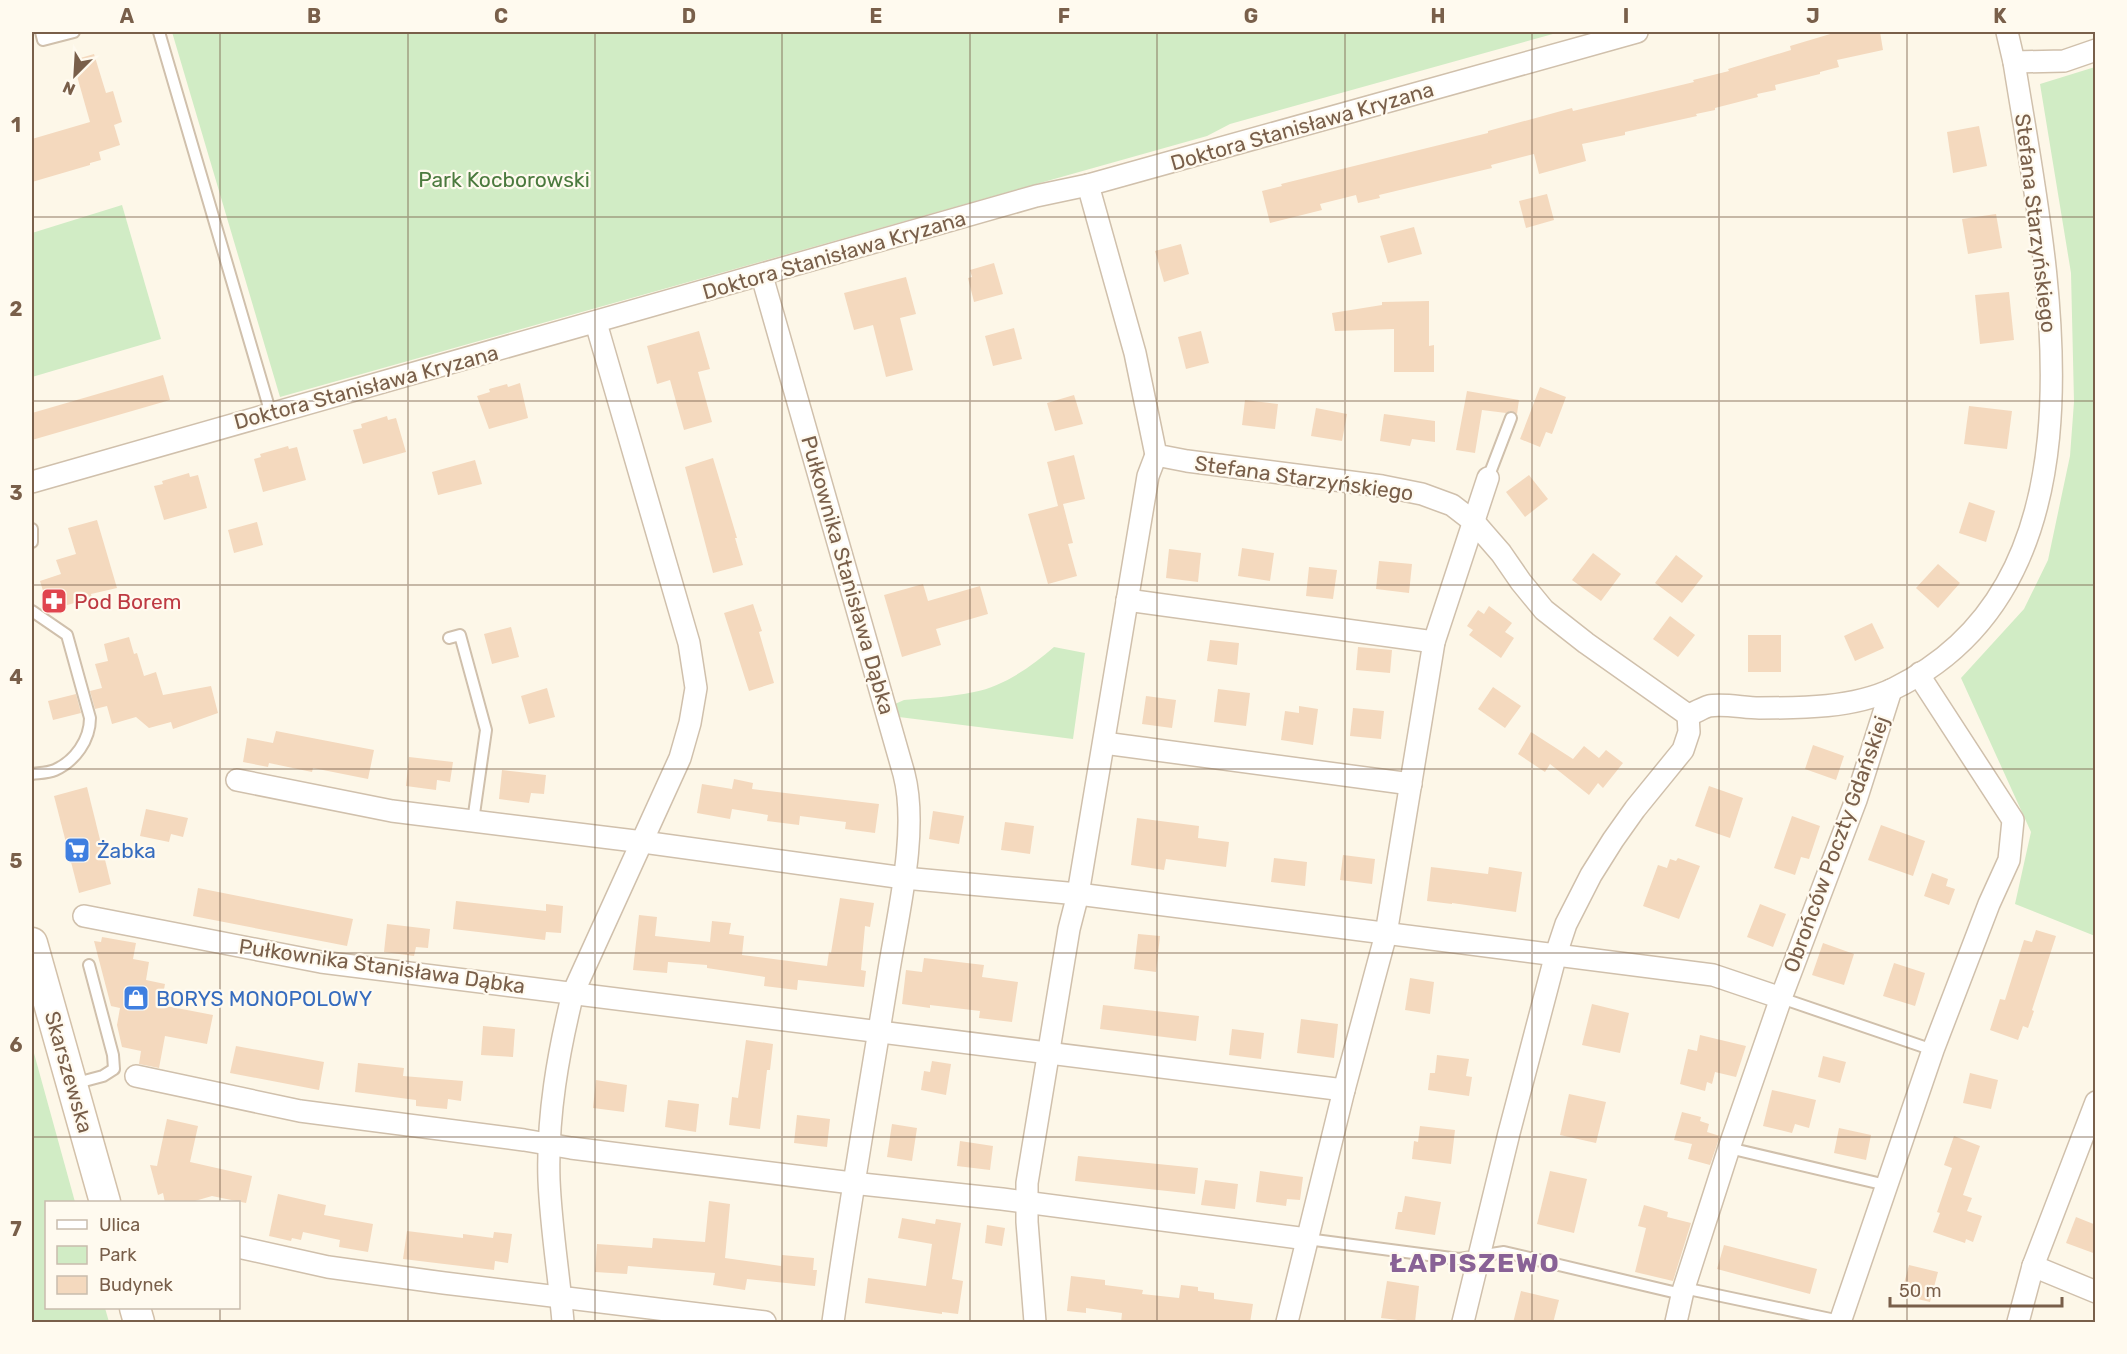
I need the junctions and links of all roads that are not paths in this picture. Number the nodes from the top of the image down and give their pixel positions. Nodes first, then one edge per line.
1 (40, 32) edge
2 (74, 32) edge
3 (159, 32) edge
4 (1637, 32) edge
5 (2007, 32) edge
6 (2096, 50) edge
7 (2014, 62) junction
8 (1089, 185) junction
9 (762, 276) junction
10 (596, 323) junction
11 (271, 414) junction
12 (1511, 418) dead end
13 (1156, 455) junction
14 (1488, 478) joint
15 (32, 482) edge
16 (1474, 522) junction
17 (32, 529) edge
18 (32, 542) edge
19 (1127, 600) junction
20 (32, 611) edge
21 (449, 638) dead end
22 (1434, 642) junction
23 (1920, 673) junction
24 (1891, 690) junction
25 (1688, 716) junction
26 (1104, 743) junction
27 (32, 774) edge
28 (237, 780) dead end
29 (1411, 784) junction
30 (473, 821) junction
31 (643, 842) junction
32 (904, 878) junction
33 (1078, 894) junction
34 (84, 916) dead end
35 (1386, 934) junction
36 (32, 943) edge
37 (1556, 954) junction
38 (89, 965) dead end
39 (573, 993) junction
40 (1781, 998) junction
41 (879, 1031) junction
42 (1933, 1050) junction
43 (1048, 1053) junction
44 (136, 1076) dead end
45 (73, 1084) junction
46 (1344, 1090) junction
47 (2096, 1102) edge
48 (550, 1144) junction
49 (1729, 1148) junction
50 (852, 1183) junction
51 (1886, 1185) junction
52 (104, 1201) edge
53 (1026, 1203) junction
54 (1307, 1239) junction
55 (240, 1247) edge
56 (1478, 1256) junction
57 (2033, 1266) junction
58 (1683, 1292) junction
59 (2096, 1292) edge
60 (561, 1297) junction
61 (1840, 1322) edge
62 (564, 1323) edge
63 (765, 1323) edge
64 (833, 1323) edge
65 (1035, 1323) edge
66 (1287, 1323) edge
67 (1463, 1323) edge
68 (1676, 1323) edge
69 (2018, 1323) edge

1 - 2 lane
3 - 11 lane
4 - 8 street, Doktora Stanisława Kryzana
5 - 7 street, Stefana Starzyńskiego
6 - 7 street
7 - 23 street, Stefana Starzyńskiego
8 - 9 street, Doktora Stanisława Kryzana
8 - 13 street
9 - 10 street, Doktora Stanisława Kryzana
9 - 32 street, Pułkownika Stanisława Dąbka
10 - 11 street, Doktora Stanisława Kryzana
10 - 31 street
11 - 15 street, Doktora Stanisława Kryzana
12 - 14 lane
13 - 16 street, Stefana Starzyńskiego
13 - 19 street
14 - 16 street
16 - 22 street
16 - 25 street, Stefana Starzyńskiego
17 - 18 lane
19 - 22 street
19 - 26 street
20 - 27 lane
21 - 30 lane
22 - 29 street
23 - 24 street, Stefana Starzyńskiego
23 - 42 street
24 - 25 street, Stefana Starzyńskiego
24 - 40 street, Obrońców Poczty Gdańskiej
25 - 37 street
26 - 29 street
26 - 33 street
28 - 30 street
29 - 35 street
30 - 31 street
31 - 32 street
31 - 39 street
32 - 33 street
32 - 41 street, Pułkownika Stanisława Dąbka
33 - 35 street
33 - 43 street
34 - 39 street, Pułkownika Stanisława Dąbka
35 - 37 street
35 - 46 street
36 - 45 main road, Skarszewska
37 - 40 street
37 - 56 street
38 - 45 lane
39 - 41 street, Pułkownika Stanisława Dąbka
39 - 48 street
40 - 42 lane, Obrońców Poczty Gdańskiej
40 - 49 street, Obrońców Poczty Gdańskiej
41 - 43 street
41 - 50 street, Pułkownika Stanisława Dąbka
42 - 51 street
43 - 46 street
43 - 53 street
44 - 48 street
45 - 52 main road, Skarszewska
46 - 54 street
47 - 57 street
48 - 50 street
48 - 60 street
49 - 51 lane
49 - 58 street, Obrońców Poczty Gdańskiej
50 - 53 street
50 - 64 street, Pułkownika Stanisława Dąbka
51 - 61 street
53 - 54 street
53 - 65 street
54 - 56 lane
54 - 66 street
55 - 60 street
56 - 58 lane
56 - 67 street
57 - 59 street
57 - 69 street
58 - 61 lane
58 - 68 street, Obrońców Poczty Gdańskiej
60 - 62 street
60 - 63 street

